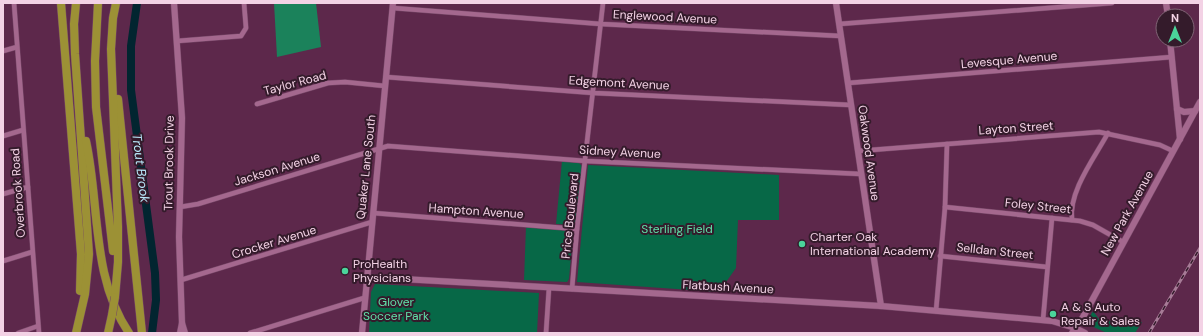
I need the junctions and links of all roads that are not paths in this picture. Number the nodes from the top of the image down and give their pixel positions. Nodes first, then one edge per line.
1 (14, 3) edge
2 (61, 3) edge
3 (76, 3) edge
4 (98, 3) edge
5 (116, 3) edge
6 (174, 3) edge
7 (244, 3) edge
8 (603, 3) edge
9 (836, 3) edge
10 (1112, 3) edge
11 (393, 6) edge
12 (601, 24) junction
13 (839, 24) junction
14 (841, 36) junction
15 (177, 41) junction
16 (17, 47) junction
17 (1171, 48) edge
18 (3, 51) edge
19 (1172, 57) junction
20 (112, 74) junction
21 (386, 77) junction
22 (848, 82) junction
23 (385, 86) junction
24 (594, 93) junction
25 (1200, 102) edge
26 (257, 104) dead end
27 (851, 105) junction
28 (1177, 109) junction
29 (1195, 111) junction
30 (80, 125) junction
31 (23, 130) junction
32 (1108, 133) junction
33 (3, 136) edge
34 (1180, 139) junction
35 (947, 144) junction
36 (379, 148) junction
37 (858, 151) junction
38 (1173, 151) junction
39 (586, 161) junction
40 (861, 174) junction
41 (28, 187) junction
42 (3, 194) edge
43 (180, 207) junction
44 (945, 207) junction
45 (373, 213) junction
46 (1052, 218) junction
47 (1072, 220) junction
48 (372, 222) junction
49 (577, 229) junction
50 (1123, 242) junction
51 (32, 252) junction
52 (940, 256) junction
53 (3, 261) edge
54 (1047, 267) junction
55 (366, 277) junction
56 (181, 280) junction
57 (116, 286) junction
58 (549, 288) junction
59 (572, 289) junction
60 (364, 298) junction
61 (881, 306) junction
62 (936, 311) junction
63 (1043, 320) junction
64 (182, 323) junction
65 (38, 326) junction
66 (1074, 330) edge
67 (18, 333) edge
68 (39, 333) edge
69 (76, 333) edge
70 (108, 333) edge
71 (129, 333) edge
72 (142, 333) edge
73 (180, 333) edge
74 (185, 333) edge
75 (250, 333) edge
76 (362, 333) edge
77 (546, 333) edge
78 (1085, 333) edge

1 - 16 street, Overbrook Road
2 - 69 highway
3 - 30 highway
4 - 57 highway
5 - 20 highway
6 - 15 main road, Trout Brook Drive
7 - 15 street
8 - 12 street, Price Boulevard
9 - 13 main road, Oakwood Avenue
10 - 13 street
11 - 12 street, Englewood Avenue
11 - 21 main road, Quaker Lane South
12 - 14 street, Englewood Avenue
12 - 24 street, Price Boulevard
13 - 14 main road, Oakwood Avenue
14 - 22 main road, Oakwood Avenue
15 - 43 main road, Trout Brook Drive
16 - 18 street
16 - 31 street, Overbrook Road
17 - 19 main road
19 - 22 street, Levesque Avenue
19 - 28 main road
20 - 57 highway
20 - 72 highway
21 - 23 main road, Quaker Lane South
21 - 24 street, Edgemont Avenue
22 - 27 main road, Oakwood Avenue
23 - 26 street, Taylor Road
23 - 36 main road, Quaker Lane South
24 - 27 street, Edgemont Avenue
24 - 39 street, Price Boulevard
25 - 29 main road, New Park Avenue
27 - 37 main road, Oakwood Avenue
28 - 29 main road
28 - 34 main road
29 - 34 main road, New Park Avenue
30 - 69 highway
30 - 71 highway
31 - 33 street
31 - 41 street, Overbrook Road
32 - 35 street, Layton Street
32 - 38 street, Layton Street
32 - 47 street
34 - 38 main road, New Park Avenue
35 - 37 street, Layton Street
35 - 44 street
36 - 39 street, Sidney Avenue
36 - 43 street, Jackson Avenue
36 - 45 main road, Quaker Lane South
37 - 40 main road, Oakwood Avenue
38 - 50 main road, New Park Avenue
39 - 40 street, Sidney Avenue
39 - 49 street, Price Boulevard
40 - 61 main road, Oakwood Avenue
41 - 42 street
41 - 51 street, Overbrook Road
43 - 56 main road, Trout Brook Drive
44 - 46 street, Foley Street
44 - 52 street
45 - 48 main road, Quaker Lane South
45 - 49 street, Hampton Avenue
46 - 47 street, Foley Street
46 - 54 street
47 - 50 street, Foley Street
48 - 55 main road, Quaker Lane South
48 - 56 street, Crocker Avenue
49 - 59 street, Price Boulevard
50 - 66 main road, New Park Avenue
51 - 53 street
51 - 65 street, Overbrook Road
52 - 54 street, Selldan Street
52 - 62 street
54 - 63 street
55 - 58 main road, Flatbush Avenue
55 - 60 main road, Quaker Lane South
56 - 64 main road, Trout Brook Drive
57 - 70 highway, bridge
58 - 59 main road, Flatbush Avenue
58 - 77 street
59 - 61 main road, Flatbush Avenue
60 - 75 street
60 - 76 main road, Quaker Lane South
61 - 62 main road, Flatbush Avenue
62 - 63 main road, Flatbush Avenue
63 - 66 main road, Flatbush Avenue
64 - 73 main road, Trout Brook Drive
64 - 74 main road, Trout Brook Drive
65 - 67 street
65 - 68 street, Overbrook Road
66 - 78 main road, Flatbush Avenue

